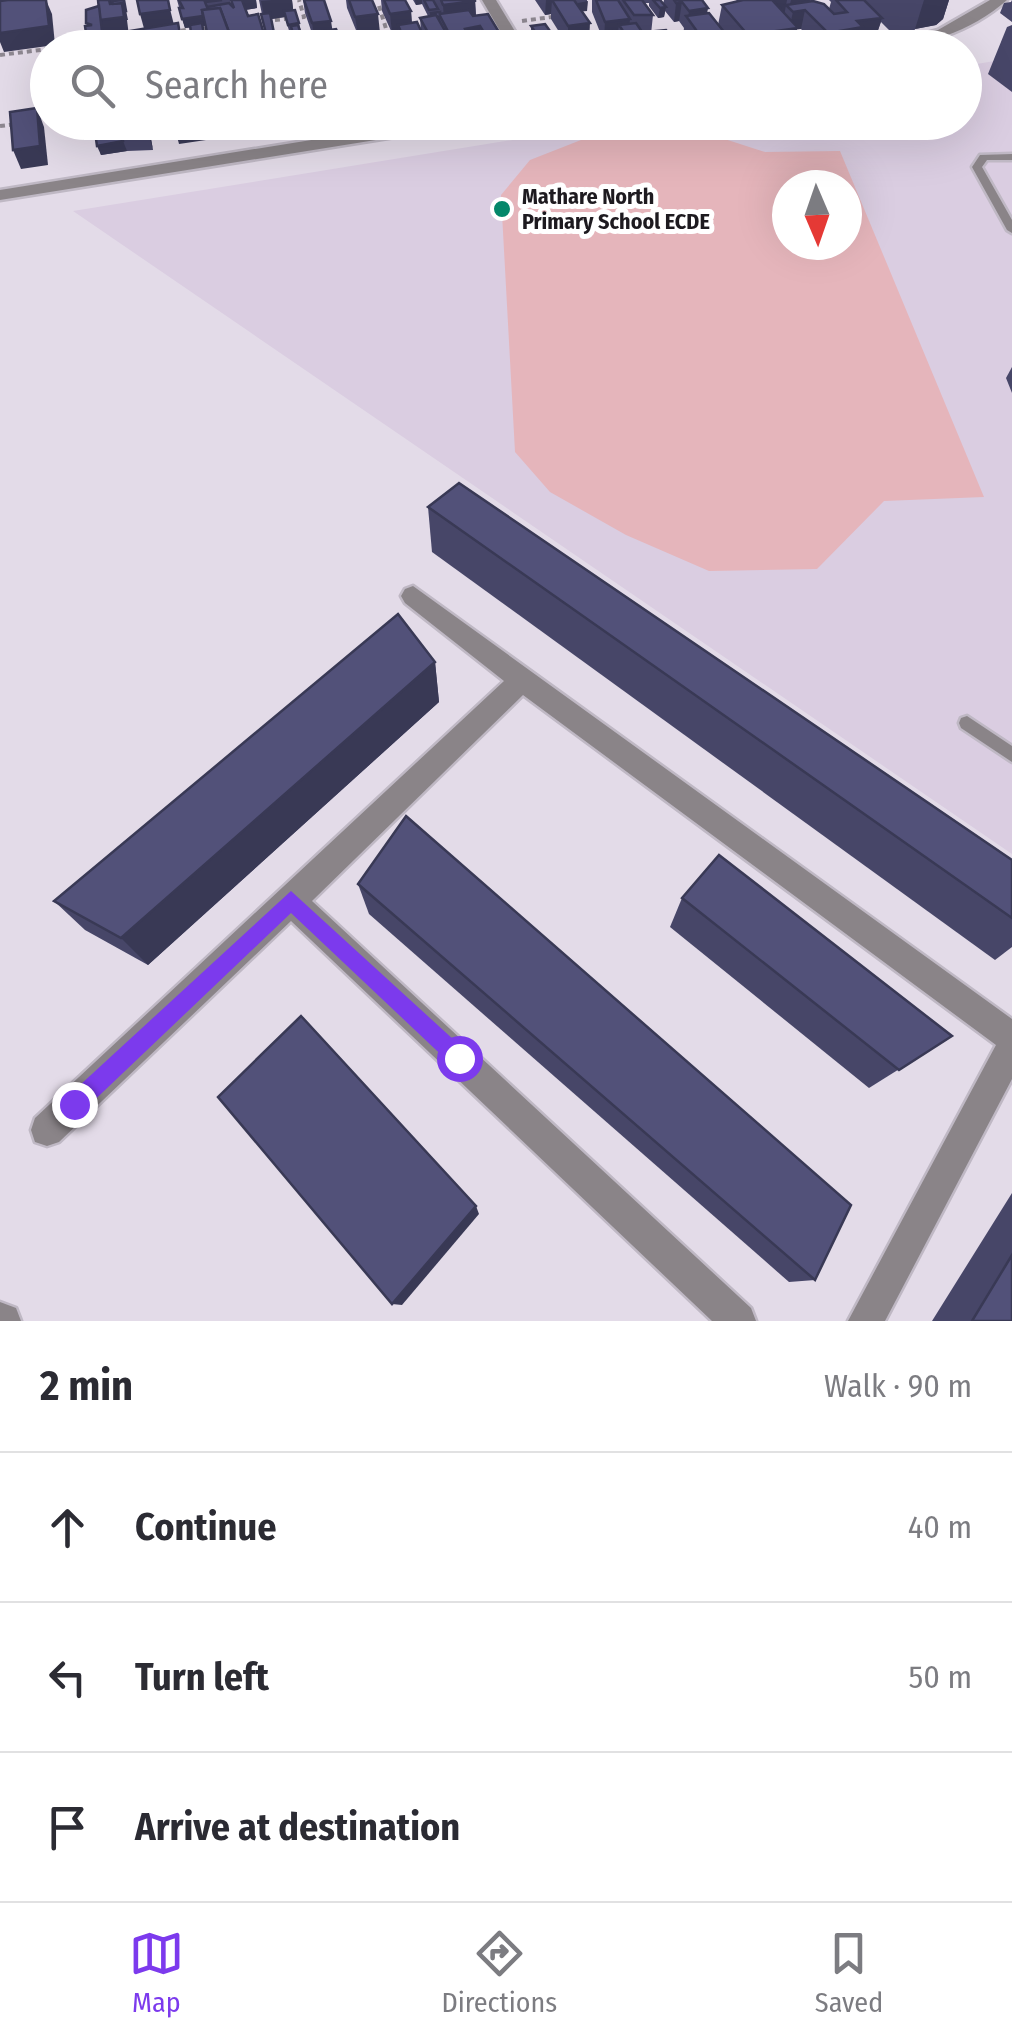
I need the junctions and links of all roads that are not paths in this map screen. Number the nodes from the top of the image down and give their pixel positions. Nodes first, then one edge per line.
1 (489, 0) edge
2 (1000, 0) edge
3 (508, 30) edge
4 (948, 30) edge
5 (333, 140) edge
6 (1012, 157) edge
7 (0, 194) edge
8 (1012, 230) edge
9 (413, 596) dead end
10 (522, 680) junction
11 (967, 724) dead end
12 (1012, 755) edge
13 (291, 900) junction
14 (1012, 1038) edge
15 (1012, 1047) edge
16 (47, 1130) dead end
17 (738, 1321) edge
18 (866, 1321) edge

1 - 3 street
2 - 4 street
5 - 7 street
6 - 8 lane
9 - 10 street
10 - 13 street
10 - 14 street
11 - 12 lane
13 - 16 street
13 - 17 street
15 - 18 street

